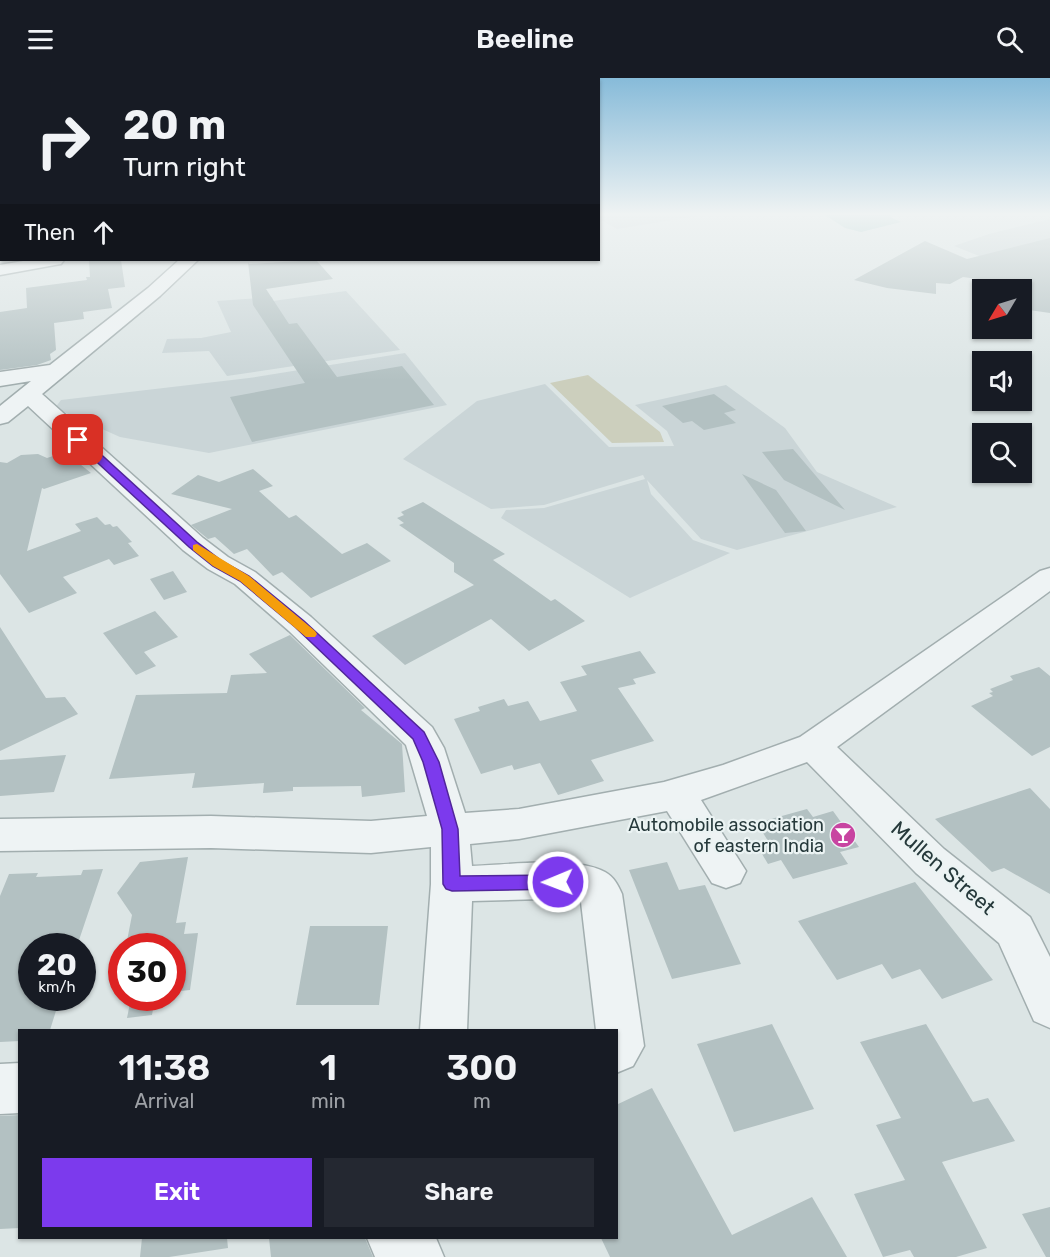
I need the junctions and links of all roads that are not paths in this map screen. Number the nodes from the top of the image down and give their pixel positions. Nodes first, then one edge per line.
1 (178, 270) edge
2 (56, 370) junction
3 (0, 379) edge
4 (29, 394) junction
5 (0, 417) edge
6 (1050, 577) edge
7 (813, 746) junction
8 (676, 793) junction
9 (450, 829) junction
10 (0, 835) edge
11 (726, 871) dead end
12 (452, 884) junction
13 (1032, 940) edge
14 (1050, 1006) edge
15 (443, 1029) edge
16 (618, 1048) edge
17 (18, 1088) edge
18 (0, 1089) edge
19 (396, 1239) edge
20 (416, 1257) edge

1 - 2 street
2 - 3 street
2 - 4 street
4 - 5 street
4 - 9 street
6 - 7 street
7 - 8 street
7 - 13 street, Mullen Street
8 - 9 street
8 - 11 street
9 - 10 street
9 - 12 street
12 - 15 street
12 - 16 street
13 - 14 street, Mullen Street
17 - 18 street
19 - 20 street

